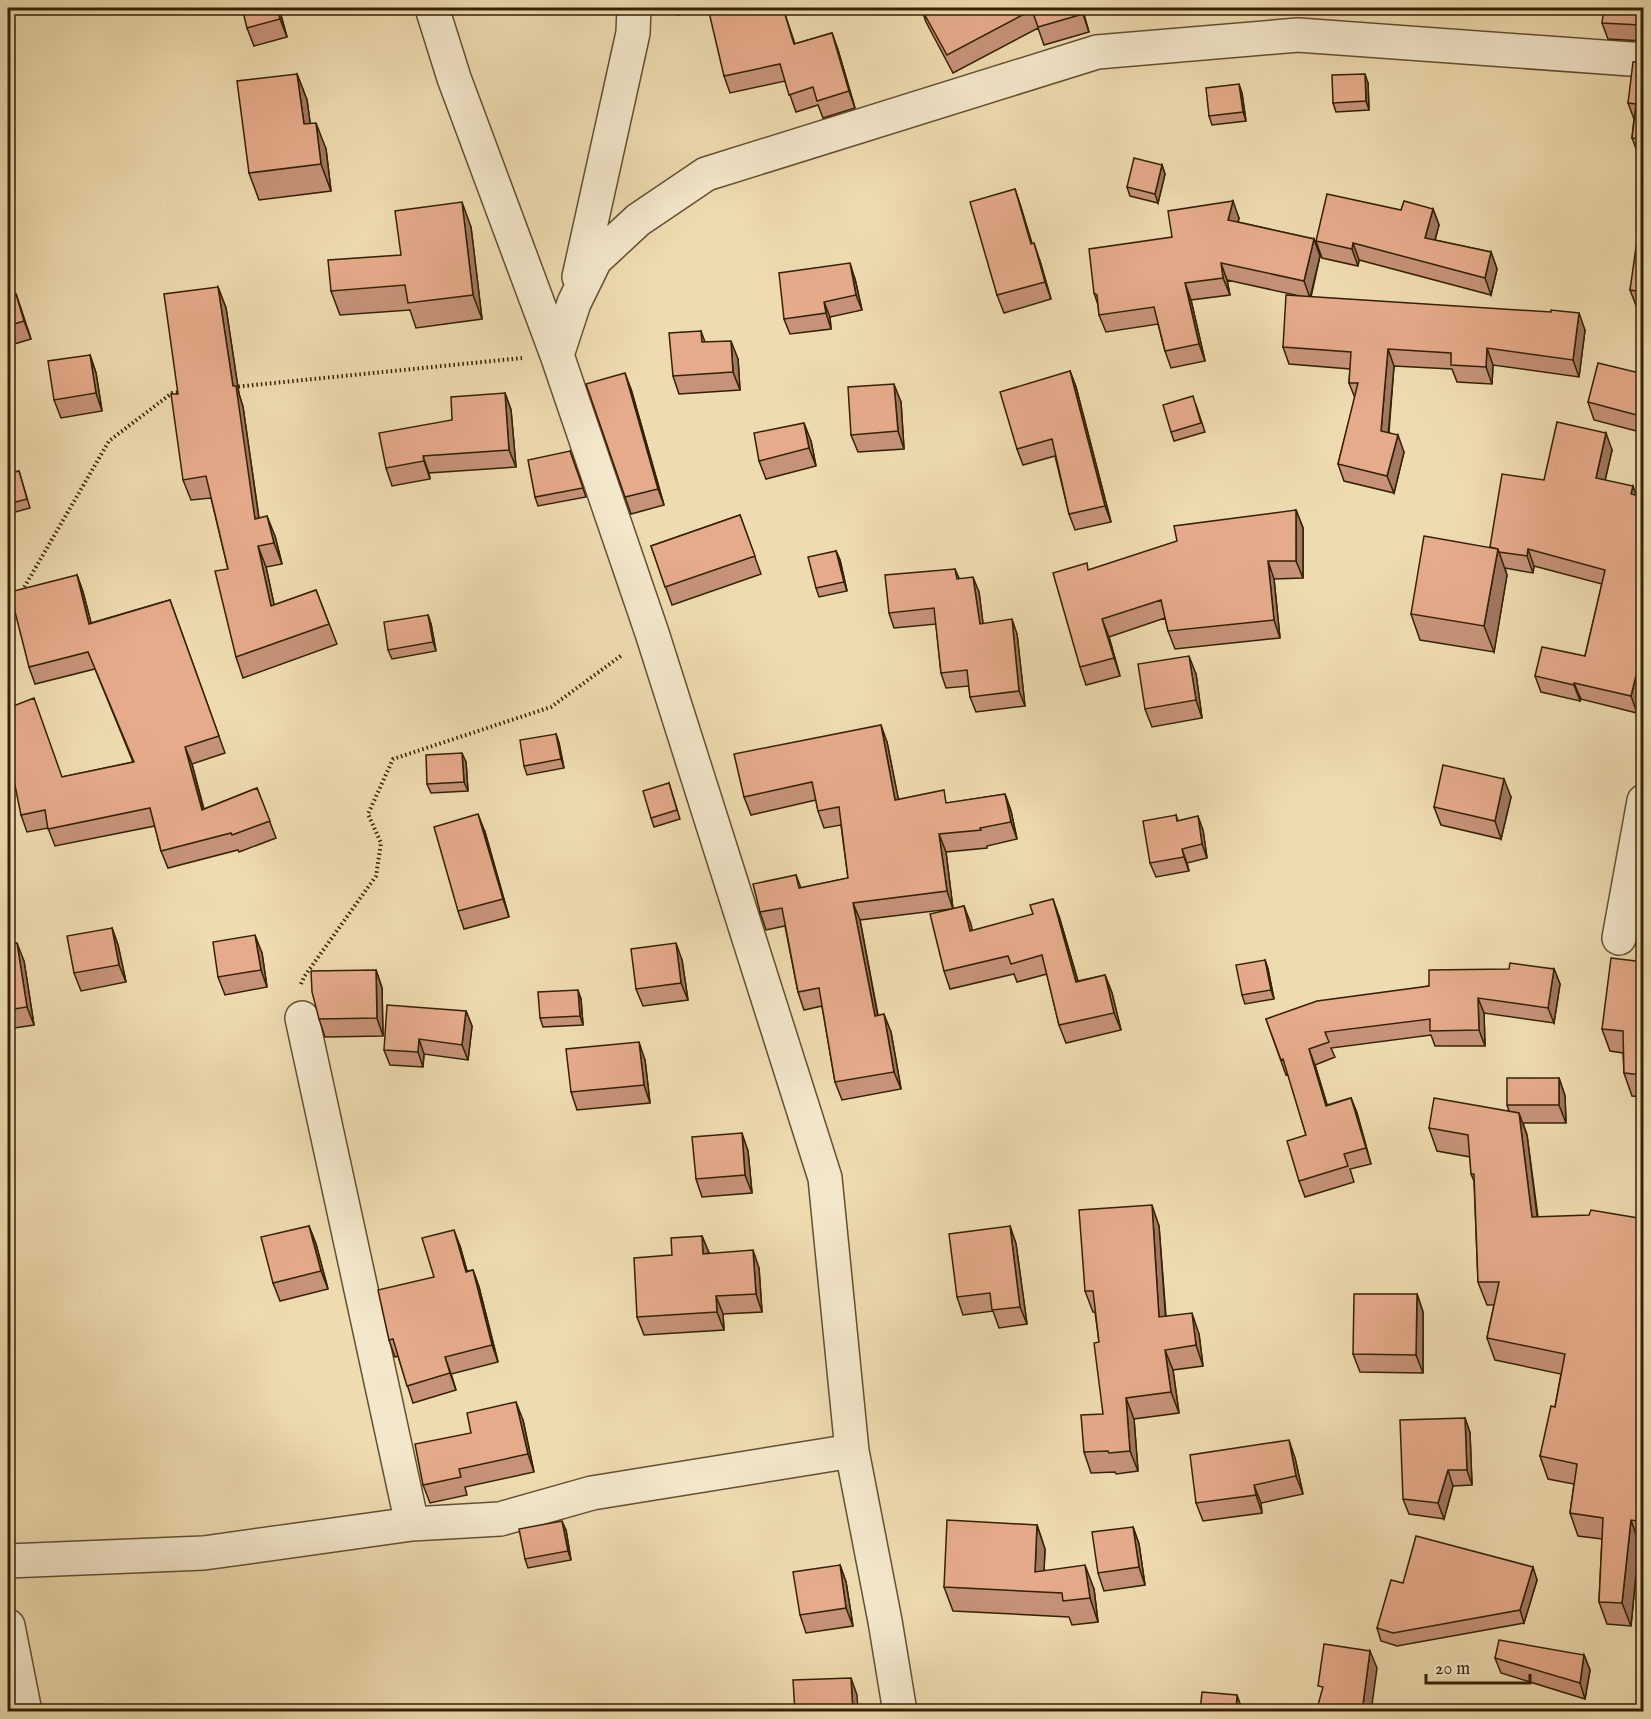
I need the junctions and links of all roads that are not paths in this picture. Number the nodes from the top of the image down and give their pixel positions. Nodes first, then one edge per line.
1 (432, 8) edge
2 (634, 8) edge
3 (1644, 60) edge
4 (574, 303) junction
5 (557, 355) junction
6 (1644, 801) edge
7 (1619, 938) dead end
8 (302, 1018) road end
9 (852, 1451) junction
10 (412, 1524) junction
11 (8, 1562) edge
12 (8, 1626) edge
13 (25, 1712) edge
14 (900, 1712) edge

1 - 5 street
2 - 4 street
3 - 4 street
4 - 5 street
5 - 9 street
6 - 7 street
8 - 10 street
9 - 10 street
9 - 14 street
10 - 11 street
12 - 13 street

